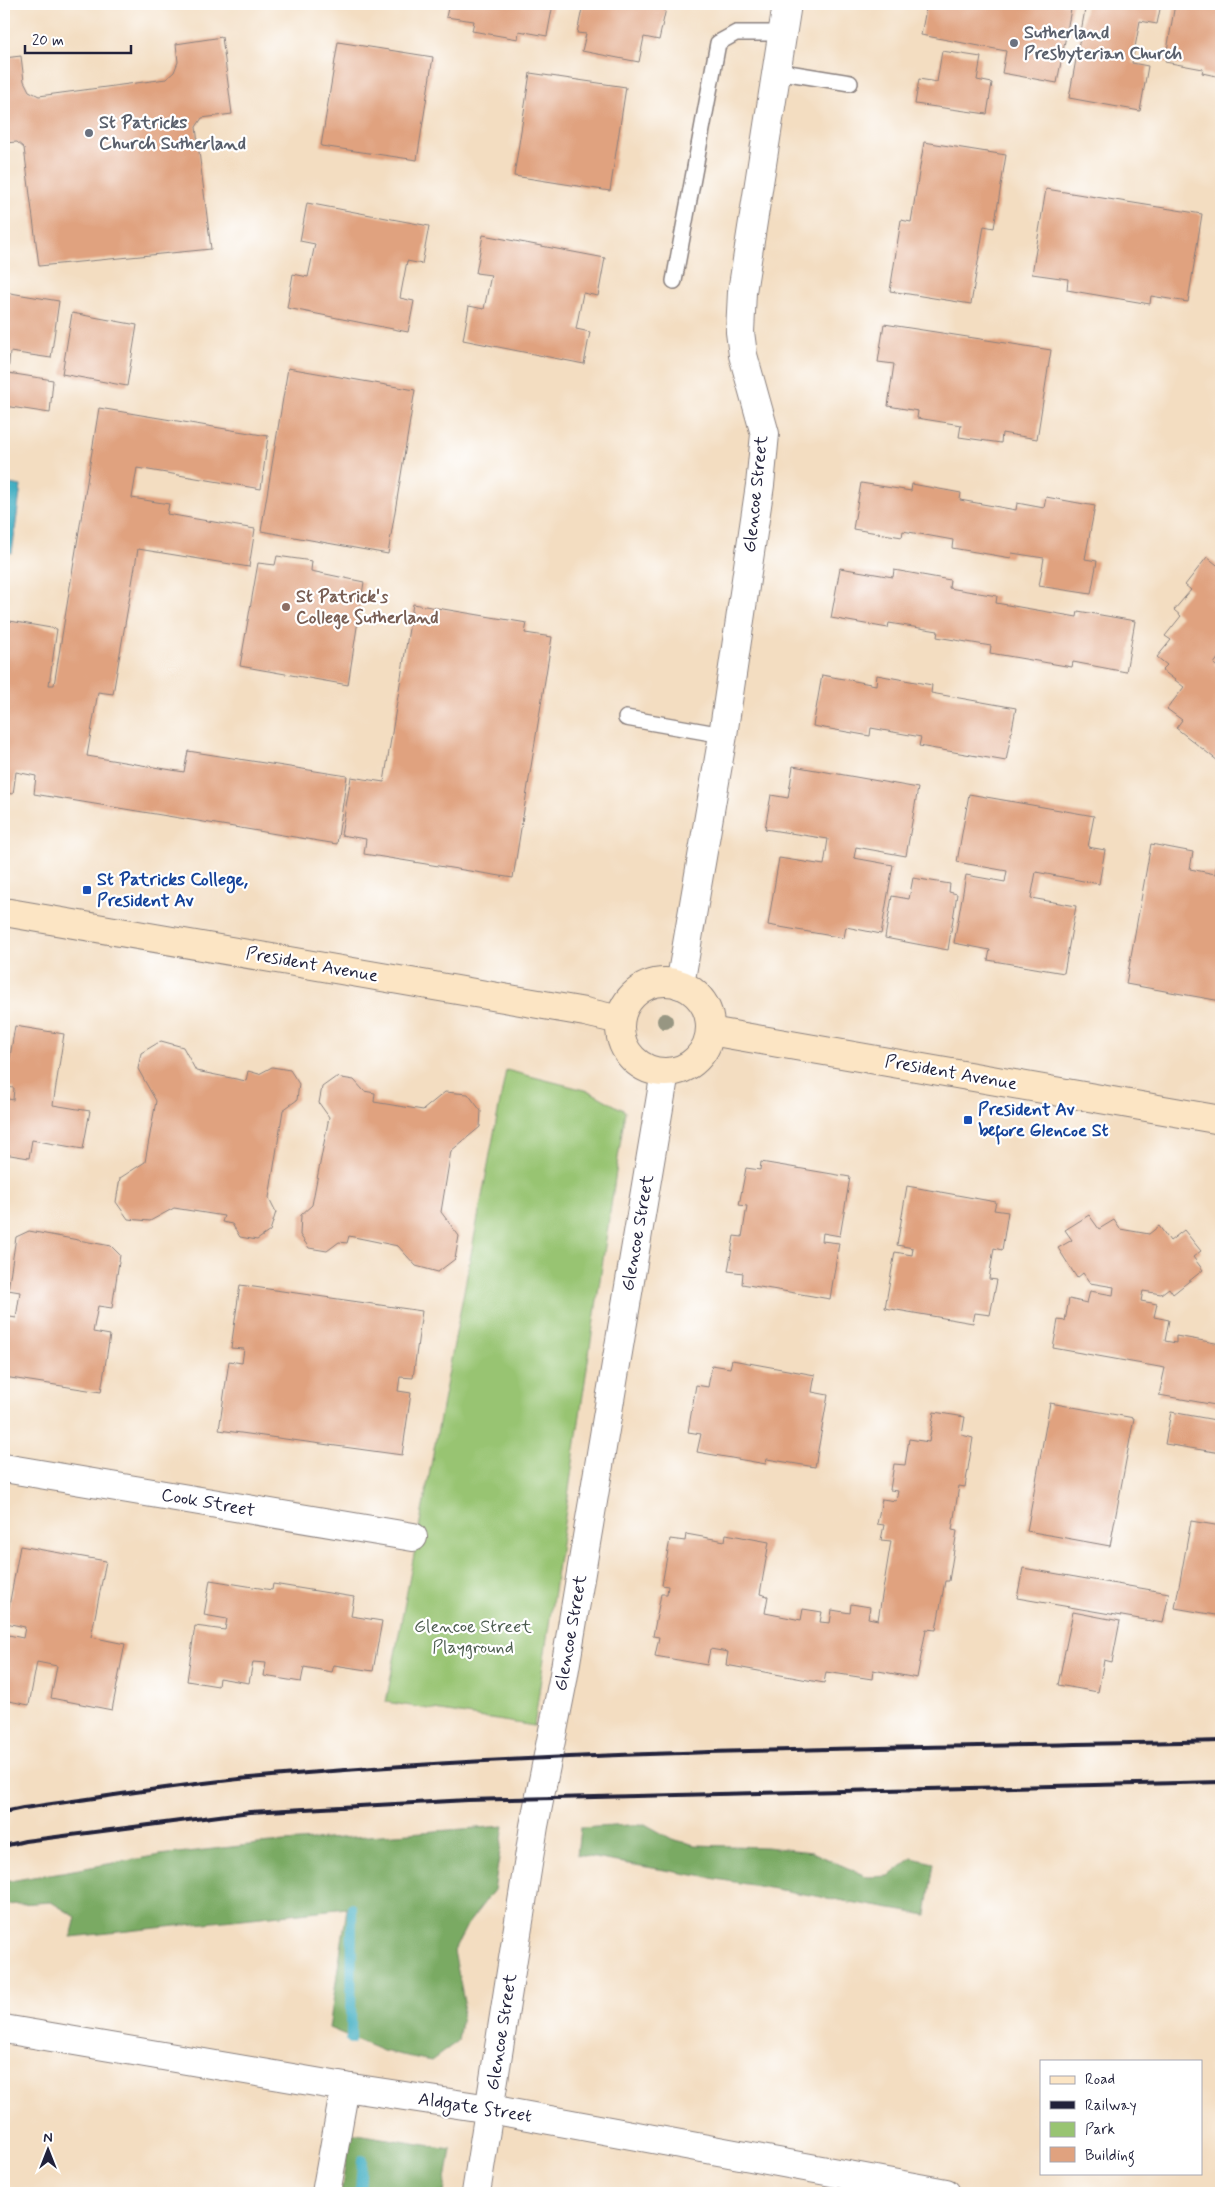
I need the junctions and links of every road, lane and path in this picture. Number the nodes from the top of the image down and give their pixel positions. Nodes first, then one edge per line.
1 (786, 4) edge
2 (783, 33) junction
3 (776, 71) junction
4 (850, 83) dead end
5 (674, 281) dead end
6 (626, 718) dead end
7 (723, 735) junction
8 (4, 912) edge
9 (680, 985) junction
10 (620, 1020) junction
11 (710, 1032) junction
12 (665, 1072) junction
13 (1221, 1120) edge
14 (4, 1468) edge
15 (413, 1537) dead end
16 (4, 2029) edge
17 (345, 2087) junction
18 (490, 2109) junction
19 (326, 2193) edge
20 (476, 2193) edge
21 (946, 2193) edge

1 - 2 street, Glencoe Street
2 - 3 street, Glencoe Street
2 - 5 lane
3 - 4 lane
3 - 7 street, Glencoe Street
6 - 7 lane
7 - 9 street, Glencoe Street
8 - 10 street, President Avenue
9 - 10 street
9 - 11 street
10 - 12 street
11 - 12 street
11 - 13 street, President Avenue
12 - 18 street, Glencoe Street
14 - 15 street, Cook Street
16 - 17 street, Aldgate Street
17 - 18 street, Aldgate Street
17 - 19 street
18 - 20 street, Glencoe Street
18 - 21 street, Aldgate Street

